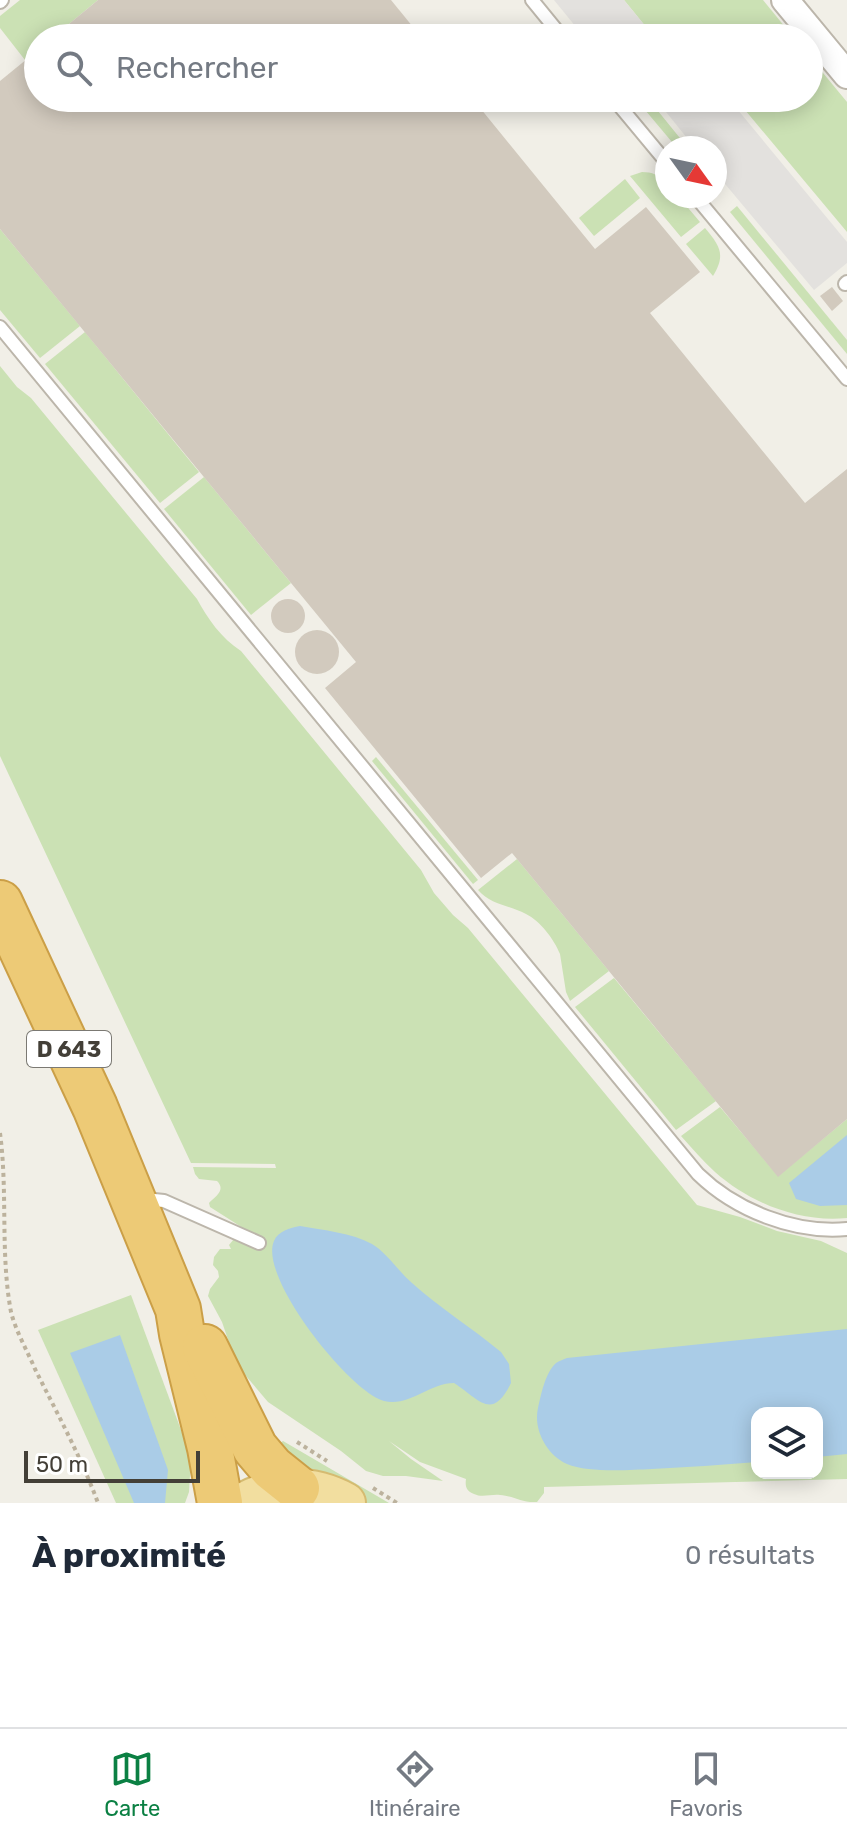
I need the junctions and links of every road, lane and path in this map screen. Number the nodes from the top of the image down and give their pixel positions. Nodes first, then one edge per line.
1 (532, 0) edge
2 (785, 0) edge
3 (552, 24) edge
4 (807, 24) edge
5 (823, 41) edge
6 (843, 62) edge
7 (625, 112) edge
8 (655, 149) edge
9 (705, 208) edge
10 (0, 327) edge
11 (847, 379) edge
12 (0, 903) edge
13 (0, 1133) edge
14 (133, 1198) junction
15 (847, 1229) edge
16 (259, 1243) dead end
17 (178, 1309) junction
18 (297, 1488) junction
19 (364, 1498) edge
20 (98, 1503) edge
21 (220, 1503) edge
22 (244, 1503) edge
23 (397, 1503) edge

1 - 3 lane
2 - 4 street
5 - 6 street
7 - 8 lane
9 - 11 lane
10 - 15 lane
12 - 14 highway, D 643
13 - 20 path
14 - 16 lane
14 - 17 highway, D 643
17 - 18 highway, D 643
17 - 21 highway, D 643
18 - 19 main road
18 - 22 main road
19 - 23 path

